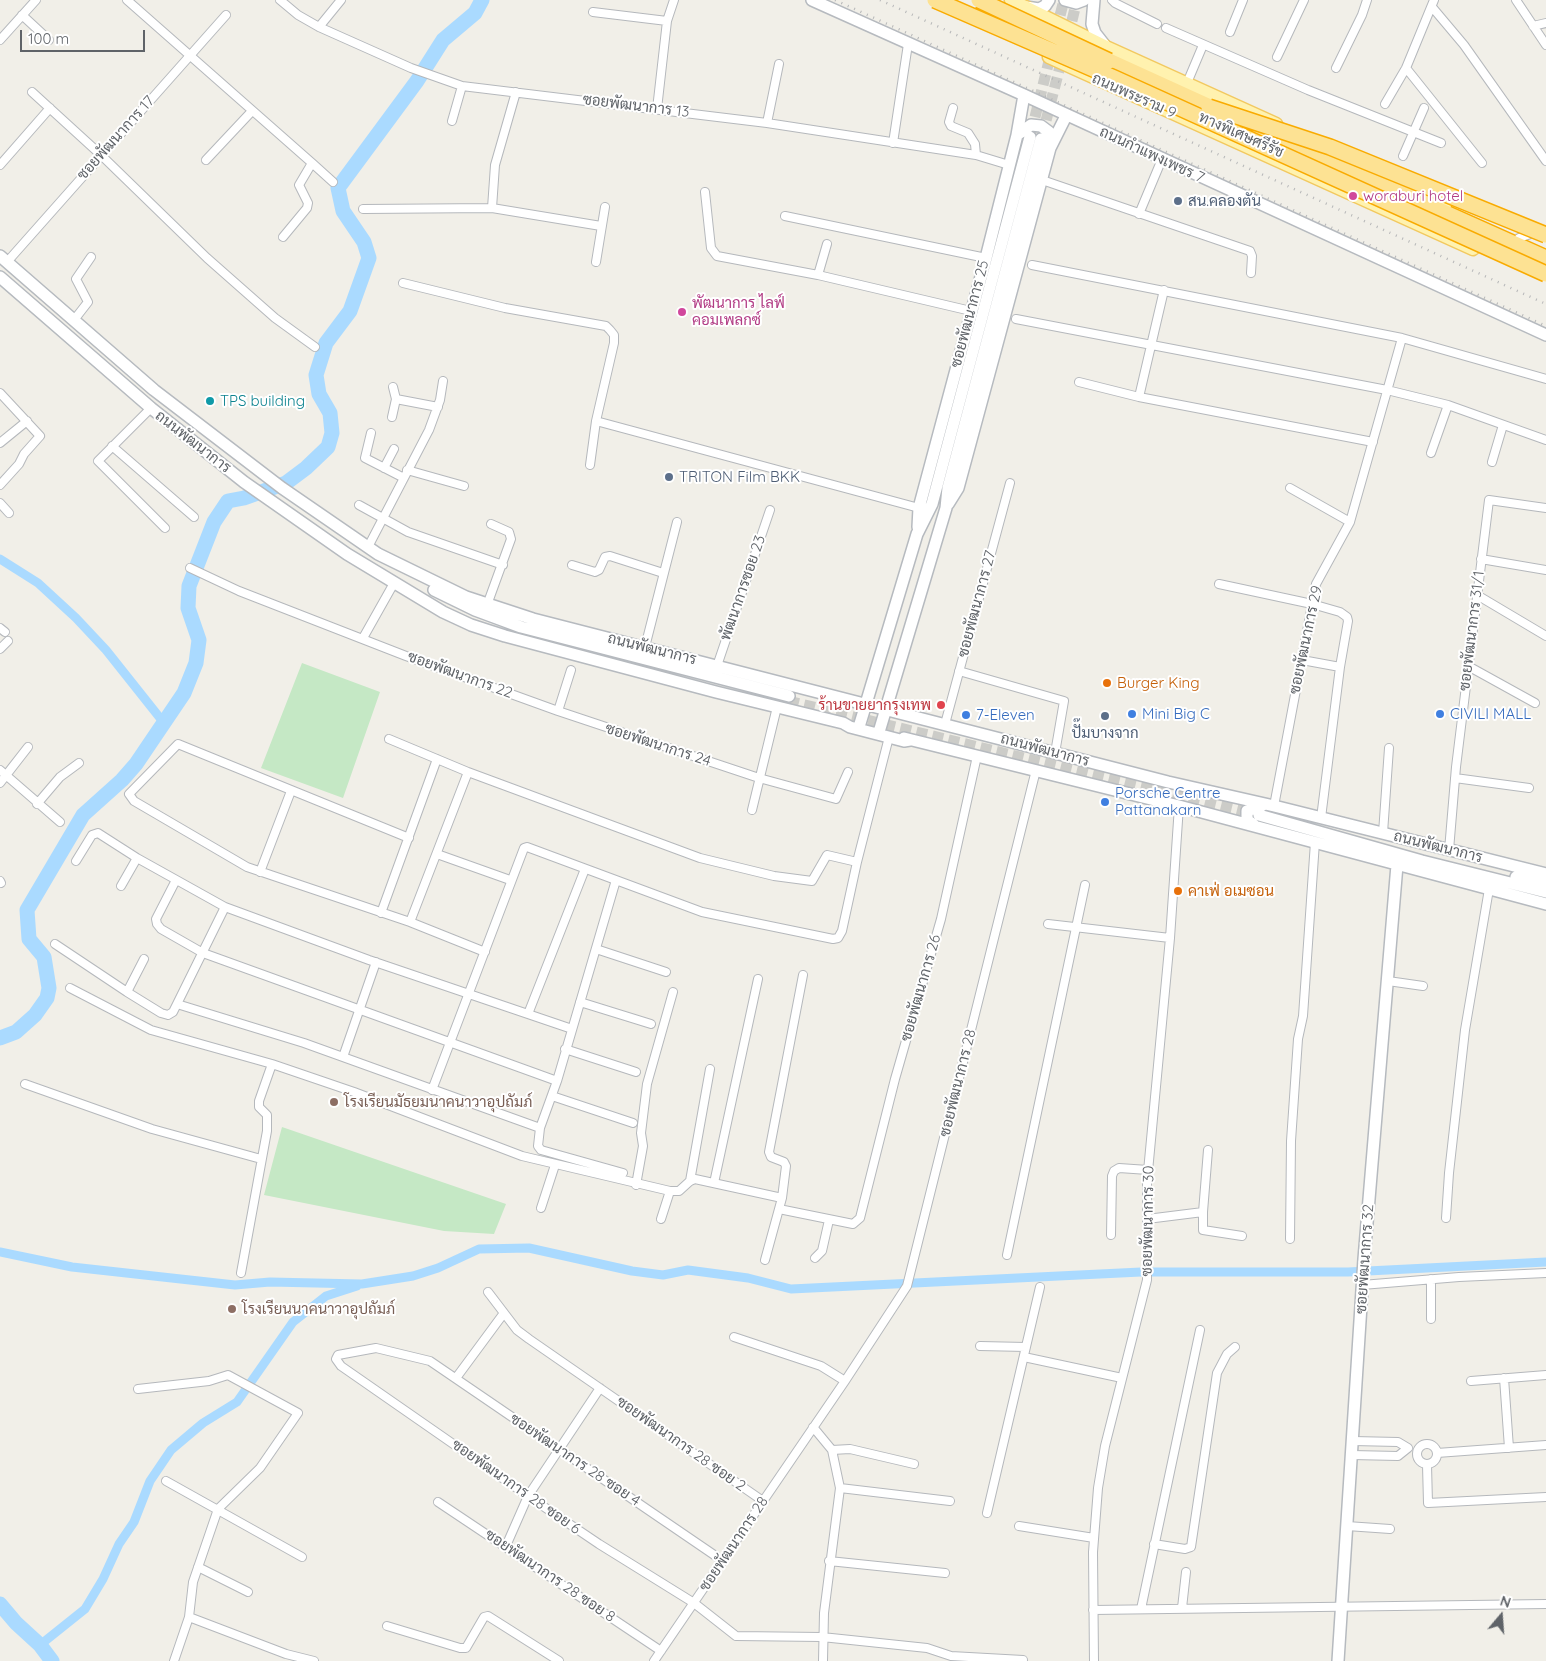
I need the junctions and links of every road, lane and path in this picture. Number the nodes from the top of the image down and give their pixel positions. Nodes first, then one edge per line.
1 (36, 0) edge
2 (127, 0) edge
3 (280, 0) edge
4 (341, 0) edge
5 (674, 0) edge
6 (812, 0) edge
7 (979, 0) edge
8 (1011, 0) edge
9 (1049, 0) edge
10 (1065, 0) edge
11 (1084, 0) edge
12 (1094, 0) edge
13 (1112, 0) edge
14 (1243, 0) edge
15 (1304, 0) edge
16 (1367, 0) edge
17 (1516, 0) edge
18 (942, 1) edge
19 (1433, 4) edge
20 (1024, 6) junction
21 (593, 12) dead end
22 (22, 15) junction
23 (226, 15) dead end
24 (667, 21) junction
25 (1546, 23) edge
26 (1157, 24) dead end
27 (1533, 26) junction
28 (319, 27) junction
29 (1166, 28) dead end
30 (1230, 32) dead end
31 (0, 40) edge
32 (49, 40) dead end
33 (908, 44) junction
34 (1203, 44) junction
35 (1546, 45) edge
36 (1106, 47) junction
37 (190, 56) junction
38 (1277, 57) dead end
39 (779, 64) dead end
40 (1336, 68) dead end
41 (1406, 68) junction
42 (1187, 83) junction
43 (462, 86) junction
44 (32, 92) dead end
45 (516, 92) junction
46 (1024, 95) junction
47 (1385, 104) dead end
48 (1209, 107) junction
49 (50, 108) junction
50 (953, 108) dead end
51 (1424, 108) dead end
52 (657, 109) junction
53 (252, 111) junction
54 (1066, 116) junction
55 (452, 121) dead end
56 (768, 123) junction
57 (1413, 132) junction
58 (1016, 135) junction
59 (893, 143) junction
60 (1441, 143) dead end
61 (1050, 148) junction
62 (101, 155) junction
63 (976, 156) junction
64 (1403, 156) dead end
65 (1162, 159) junction
66 (206, 160) dead end
67 (1546, 161) edge
68 (1482, 162) dead end
69 (312, 164) junction
70 (0, 165) edge
71 (1009, 165) junction
72 (1042, 180) junction
73 (332, 182) dead end
74 (705, 192) dead end
75 (605, 207) dead end
76 (492, 208) junction
77 (363, 209) dead end
78 (1139, 214) junction
79 (785, 216) dead end
80 (601, 226) junction
81 (1546, 229) edge
82 (1546, 235) edge
83 (283, 237) dead end
84 (1519, 238) junction
85 (827, 244) dead end
86 (1546, 250) edge
87 (91, 257) dead end
88 (986, 258) junction
89 (1546, 258) edge
90 (4, 259) edge
91 (596, 262) dead end
92 (1032, 265) dead end
93 (1251, 273) dead end
94 (1546, 274) edge
95 (818, 275) junction
96 (0, 277) edge
97 (1546, 282) edge
98 (404, 283) dead end
99 (1164, 290) junction
100 (972, 311) junction
101 (1016, 319) dead end
102 (74, 320) junction
103 (1546, 335) edge
104 (1402, 338) junction
105 (315, 346) dead end
106 (1151, 346) junction
107 (1546, 379) edge
108 (443, 381) dead end
109 (1079, 382) dead end
110 (393, 387) dead end
111 (1387, 390) junction
112 (0, 394) edge
113 (1139, 397) junction
114 (396, 399) junction
115 (1448, 405) junction
116 (438, 407) junction
117 (151, 408) junction
118 (392, 417) dead end
119 (27, 421) junction
120 (596, 422) junction
121 (1503, 425) junction
122 (371, 433) dead end
123 (1546, 440) edge
124 (1373, 442) junction
125 (0, 443) edge
126 (112, 446) junction
127 (394, 449) dead end
128 (1431, 453) dead end
129 (1492, 462) dead end
130 (590, 465) dead end
131 (384, 468) junction
132 (407, 470) junction
133 (404, 478) junction
134 (1010, 483) dead end
135 (0, 485) edge
136 (464, 486) dead end
137 (1290, 488) dead end
138 (0, 503) edge
139 (359, 505) dead end
140 (919, 508) junction
141 (946, 508) junction
142 (1546, 508) edge
143 (770, 510) dead end
144 (9, 514) dead end
145 (194, 517) dead end
146 (382, 519) junction
147 (677, 522) dead end
148 (1350, 522) junction
149 (491, 524) dead end
150 (165, 528) dead end
151 (917, 534) junction
152 (368, 547) junction
153 (378, 554) junction
154 (1481, 559) junction
155 (503, 565) junction
156 (572, 565) dead end
157 (191, 568) dead end
158 (1546, 570) edge
159 (663, 573) junction
160 (1219, 584) dead end
161 (398, 585) junction
162 (1477, 595) junction
163 (1312, 604) junction
164 (487, 605) junction
165 (888, 630) junction
166 (907, 636) junction
167 (1546, 636) edge
168 (363, 638) junction
169 (8, 641) dead end
170 (645, 647) junction
171 (0, 649) edge
172 (1302, 660) junction
173 (717, 666) junction
174 (1468, 666) junction
175 (1340, 667) junction
176 (571, 670) dead end
177 (958, 672) junction
178 (786, 700) junction
179 (1534, 703) dead end
180 (866, 704) junction
181 (886, 709) junction
182 (558, 711) junction
183 (843, 723) junction
184 (945, 724) junction
185 (859, 727) junction
186 (884, 734) junction
187 (389, 739) dead end
188 (28, 747) dead end
189 (1389, 748) dead end
190 (1055, 753) junction
191 (977, 756) junction
192 (437, 759) junction
193 (79, 763) dead end
194 (0, 770) edge
195 (1036, 770) junction
196 (468, 772) junction
197 (848, 772) dead end
198 (6, 776) junction
199 (759, 778) junction
200 (1455, 778) junction
201 (0, 783) edge
202 (1529, 788) dead end
203 (291, 791) junction
204 (37, 804) junction
205 (1179, 806) junction
206 (752, 810) dead end
207 (1262, 812) junction
208 (1321, 818) junction
209 (60, 822) dead end
210 (1383, 833) junction
211 (409, 838) junction
212 (1315, 842) junction
213 (1448, 850) junction
214 (436, 854) junction
215 (137, 858) junction
216 (76, 861) dead end
217 (857, 862) junction
218 (1397, 865) junction
219 (585, 869) junction
220 (260, 872) junction
221 (1546, 874) edge
222 (176, 880) junction
223 (510, 880) junction
224 (616, 880) junction
225 (1546, 884) edge
226 (1085, 885) dead end
227 (121, 886) dead end
228 (1489, 889) junction
229 (1546, 892) edge
230 (1546, 904) edge
231 (225, 907) junction
232 (381, 912) junction
233 (410, 922) junction
234 (1048, 924) dead end
235 (1076, 928) junction
236 (1170, 938) junction
237 (55, 944) dead end
238 (596, 949) junction
239 (485, 952) junction
240 (203, 953) junction
241 (144, 959) dead end
242 (376, 962) junction
243 (666, 972) dead end
244 (803, 975) dead end
245 (758, 979) dead end
246 (1388, 981) junction
247 (1423, 986) dead end
248 (70, 988) dead end
249 (127, 992) junction
250 (673, 992) dead end
251 (470, 994) junction
252 (580, 1002) junction
253 (177, 1004) junction
254 (360, 1009) junction
255 (528, 1014) junction
256 (651, 1024) dead end
257 (572, 1029) junction
258 (451, 1041) junction
259 (565, 1049) junction
260 (343, 1057) junction
261 (272, 1064) junction
262 (710, 1069) dead end
263 (636, 1072) dead end
264 (557, 1081) junction
265 (25, 1084) dead end
266 (432, 1090) junction
267 (552, 1096) junction
268 (633, 1123) dead end
269 (540, 1128) junction
270 (1208, 1150) dead end
271 (261, 1159) junction
272 (556, 1165) junction
273 (1148, 1170) junction
274 (623, 1173) dead end
275 (690, 1181) junction
276 (714, 1183) junction
277 (636, 1185) junction
278 (670, 1192) junction
279 (782, 1198) junction
280 (541, 1208) dead end
281 (779, 1209) junction
282 (1203, 1212) junction
283 (1446, 1218) dead end
284 (661, 1219) dead end
285 (1147, 1219) junction
286 (829, 1220) junction
287 (1111, 1235) dead end
288 (1242, 1236) dead end
289 (1290, 1239) dead end
290 (1006, 1255) dead end
291 (815, 1258) dead end
292 (765, 1260) dead end
293 (242, 1273) dead end
294 (1546, 1273) edge
295 (1430, 1279) junction
296 (1363, 1283) junction
297 (1040, 1287) dead end
298 (488, 1292) dead end
299 (504, 1314) junction
300 (1431, 1319) dead end
301 (1200, 1330) dead end
302 (734, 1337) dead end
303 (980, 1346) dead end
304 (1026, 1347) junction
305 (1235, 1348) dead end
306 (1024, 1357) junction
307 (342, 1366) joint
308 (1546, 1375) edge
309 (456, 1378) junction
310 (1122, 1378) junction
311 (1504, 1378) junction
312 (845, 1381) junction
313 (1471, 1381) dead end
314 (600, 1388) junction
315 (138, 1389) dead end
316 (813, 1428) junction
317 (1353, 1441) junction
318 (1546, 1445) edge
319 (1408, 1448) junction
320 (1509, 1448) junction
321 (557, 1449) junction
322 (832, 1450) junction
323 (1418, 1450) junction
324 (1437, 1453) junction
325 (1352, 1455) junction
326 (914, 1464) dead end
327 (1427, 1465) junction
328 (166, 1481) dead end
329 (840, 1488) junction
330 (528, 1496) junction
331 (1546, 1497) edge
332 (763, 1501) junction
333 (950, 1501) dead end
334 (438, 1502) dead end
335 (218, 1509) junction
336 (987, 1514) dead end
337 (1019, 1526) dead end
338 (1347, 1526) junction
339 (1390, 1528) dead end
340 (1094, 1538) junction
341 (1154, 1544) junction
342 (506, 1546) junction
343 (302, 1557) dead end
344 (723, 1561) junction
345 (829, 1561) junction
346 (198, 1567) junction
347 (1186, 1572) dead end
348 (946, 1573) dead end
349 (248, 1592) dead end
350 (694, 1603) junction
351 (1546, 1604) edge
352 (1343, 1606) junction
353 (1182, 1608) junction
354 (1141, 1609) junction
355 (1093, 1610) junction
356 (189, 1617) junction
357 (387, 1626) dead end
358 (822, 1637) junction
359 (661, 1651) junction
360 (950, 1658) edge
361 (1340, 1659) edge
362 (1023, 1660) dead end
363 (174, 1661) edge
364 (314, 1661) edge
365 (559, 1661) edge
366 (654, 1661) edge
367 (823, 1661) edge
368 (1094, 1661) edge

1 - 22 street
2 - 37 street
3 - 28 street, ซอยพัฒนาการ 13
4 - 28 street
5 - 24 street
6 - 33 main road, ถนนกำแพงเพชร 7
7 - 48 highway, ทางพิเศษศรีรัช, bridge
8 - 20 main road
9 - 20 main road
10 - 11 main road
12 - 36 main road
13 - 26 street
14 - 30 street
15 - 38 street
16 - 40 street
17 - 27 street
18 - 94 highway, ทางพิเศษศรีรัช, bridge
18 - 97 main road, ถนนพระราม 9
19 - 41 street
19 - 67 street
20 - 36 main road
21 - 24 street
22 - 31 street
22 - 32 street
23 - 37 street, ซอยพัฒนาการ 17
24 - 52 street
25 - 27 street
27 - 35 street
28 - 43 street, ซอยพัฒนาการ 13
29 - 34 street
33 - 46 main road, ถนนกำแพงเพชร 7
33 - 59 street
34 - 42 street
34 - 57 street
36 - 42 main road
37 - 53 street
37 - 62 street, ซอยพัฒนาการ 17
39 - 56 street
41 - 47 street
41 - 68 street
42 - 84 main road
43 - 45 street, ซอยพัฒนาการ 13
43 - 55 street
44 - 49 street
45 - 52 street, ซอยพัฒนาการ 13
45 - 76 street
46 - 54 main road, ถนนกำแพงเพชร 7
46 - 58 main road, ซอยพัฒนาการ 25
48 - 82 highway, bridge
48 - 89 highway, ทางพิเศษศรีรัช, bridge
49 - 62 street
49 - 70 street
50 - 63 street
51 - 57 street
52 - 56 street, ซอยพัฒนาการ 13
53 - 66 street
53 - 69 street
54 - 61 main road, ซอยพัฒนาการ 25
54 - 65 main road, ถนนกำแพงเพชร 7
56 - 59 street, ซอยพัฒนาการ 13
57 - 60 street
57 - 64 street
58 - 61 main road
58 - 71 main road, ซอยพัฒนาการ 25
59 - 63 street, ซอยพัฒนาการ 13
61 - 72 main road, ซอยพัฒนาการ 25
62 - 90 street, ซอยพัฒนาการ 17
62 - 105 street
63 - 71 street, ซอยพัฒนาการ 13
65 - 78 street
65 - 103 main road, ถนนกำแพงเพชร 7
69 - 73 street
69 - 83 street
71 - 88 main road, ซอยพัฒนาการ 25
72 - 78 street
72 - 141 main road, ซอยพัฒนาการ 25
74 - 95 street
75 - 80 street
76 - 77 street
76 - 80 street
78 - 93 street
79 - 88 street
80 - 91 street
81 - 84 street
84 - 86 main road
85 - 95 street
87 - 102 street
88 - 100 main road, ซอยพัฒนาการ 25
90 - 102 main road, ถนนพัฒนาการ
92 - 99 street
95 - 100 street
96 - 117 main road, ถนนพัฒนาการ
98 - 120 street
99 - 104 street
99 - 106 street
100 - 140 main road, ซอยพัฒนาการ 25
101 - 106 street
102 - 152 main road, ถนนพัฒนาการ
104 - 107 street
104 - 111 street, ซอยพัฒนาการ 29
106 - 111 street
106 - 113 street
108 - 116 street
109 - 113 street
110 - 114 street
111 - 115 street
111 - 124 street, ซอยพัฒนาการ 29
112 - 119 street
113 - 124 street
114 - 116 street
114 - 118 street
115 - 121 street
115 - 128 street
116 - 132 street
117 - 126 street
117 - 161 main road, ถนนพัฒนาการ
119 - 125 street
119 - 135 street
120 - 130 street
120 - 140 street
121 - 123 street
121 - 129 street
122 - 131 street
124 - 148 street, ซอยพัฒนาการ 29
126 - 145 street
126 - 150 street
127 - 131 street
131 - 133 street
132 - 133 street
132 - 136 street
133 - 146 street
134 - 177 street, ซอยพัฒนาการ 27
137 - 148 street
138 - 144 street
139 - 146 street
140 - 151 main road, ซอยพัฒนาการ 25
141 - 151 main road, ซอยพัฒนาการ 25
141 - 166 main road, ซอยพัฒนาการ 25
142 - 154 street, ซอยพัฒนาการ 31/1
143 - 173 street, พัฒนาการซอย 23
146 - 152 street
146 - 155 street
147 - 159 street
148 - 163 street, ซอยพัฒนาการ 29
149 - 155 street
151 - 165 main road, ซอยพัฒนาการ 25
152 - 153 main road, ถนนพัฒนาการ
153 - 164 main road, ถนนพัฒนาการ
153 - 178 main road, ถนนพัฒนาการ
154 - 158 street
154 - 162 street, ซอยพัฒนาการ 31/1
155 - 164 street
156 - 159 street
157 - 168 street, ซอยพัฒนาการ 22
159 - 170 street
160 - 163 street
161 - 168 street
161 - 178 main road, ถนนพัฒนาการ
162 - 167 street
162 - 174 street, ซอยพัฒนาการ 31/1
163 - 172 street, ซอยพัฒนาการ 29
163 - 175 street
164 - 170 main road, ถนนพัฒนาการ
165 - 166 main road
165 - 180 main road, ซอยพัฒนาการ 25
166 - 181 main road, ซอยพัฒนาการ 25
168 - 182 street, ซอยพัฒนาการ 22
169 - 171 street
170 - 173 main road, ถนนพัฒนาการ
172 - 175 street
172 - 207 street, ซอยพัฒนาการ 29
173 - 178 main road, ถนนพัฒนาการ
174 - 179 street
174 - 200 street, ซอยพัฒนาการ 31/1
175 - 208 street
176 - 182 street
177 - 184 street, ซอยพัฒนาการ 27
177 - 190 street
178 - 180 main road, ถนนพัฒนาการ
178 - 183 main road, ถนนพัฒนาการ
178 - 199 street
180 - 181 main road, ถนนพัฒนาการ
180 - 185 main road, ซอยพัฒนาการ 25
181 - 184 main road, ถนนพัฒนาการ
181 - 186 main road, ซอยพัฒนาการ 25
182 - 199 street, ซอยพัฒนาการ 24
183 - 185 main road
183 - 186 main road, ถนนพัฒนาการ
184 - 190 main road, ถนนพัฒนาการ
185 - 186 main road
186 - 191 main road, ถนนพัฒนาการ
186 - 217 street
187 - 192 street
188 - 198 street
189 - 210 street
190 - 207 main road, ถนนพัฒนาการ
191 - 195 main road, ถนนพัฒนาการ
191 - 286 street, ซอยพัฒนาการ 26
192 - 196 street
192 - 211 street
193 - 204 street
194 - 198 street
195 - 205 main road, ถนนพัฒนาการ
195 - 312 street, ซอยพัฒนาการ 28
196 - 214 street
196 - 217 street
197 - 199 street, ซอยพัฒนาการ 24
198 - 201 street
198 - 204 street
199 - 206 street
200 - 202 street
200 - 213 street, ซอยพัฒนาการ 31/1
203 - 211 street
203 - 220 street
203 - 220 street
204 - 209 street
205 - 207 main road, ถนนพัฒนาการ
205 - 236 street, ซอยพัฒนาการ 30
207 - 208 main road, ถนนพัฒนาการ
207 - 212 main road, ถนนพัฒนาการ
207 - 225 main road, ถนนพัฒนาการ
207 - 229 main road, ถนนพัฒนาการ
208 - 210 main road, ถนนพัฒนาการ
210 - 213 main road, ถนนพัฒนาการ
211 - 232 street
212 - 218 main road, ถนนพัฒนาการ
212 - 289 street
213 - 221 main road, ถนนพัฒนาการ
214 - 223 street
214 - 233 street
215 - 216 street
215 - 222 street
215 - 227 street
217 - 224 street
218 - 228 main road, ถนนพัฒนาการ
218 - 246 main road, ซอยพัฒนาการ 32
219 - 223 street
219 - 224 street
219 - 255 street
220 - 232 street
222 - 231 street
222 - 240 street
223 - 239 street
224 - 238 street
226 - 235 street
228 - 230 main road, ถนนพัฒนาการ
228 - 283 street
231 - 240 street
231 - 242 street
232 - 233 street
233 - 239 street
234 - 235 street
235 - 236 street
235 - 290 street
236 - 273 street, ซอยพัฒนาการ 30
237 - 249 street
238 - 243 street
238 - 252 street
239 - 251 street
240 - 253 street
240 - 254 street
241 - 249 street
242 - 251 street
242 - 254 street
244 - 279 street
245 - 276 street
246 - 247 street
246 - 296 main road, ซอยพัฒนาการ 32
248 - 261 street
249 - 253 street
250 - 277 street
251 - 255 street
251 - 258 street
252 - 256 street
252 - 257 street
253 - 260 street
254 - 258 street
254 - 260 street
255 - 257 street
257 - 259 street
258 - 264 street
258 - 266 street
259 - 263 street
259 - 264 street
260 - 266 street
261 - 271 street
261 - 272 street
262 - 275 street
264 - 267 street
265 - 271 street
266 - 269 street
267 - 268 street
267 - 269 street
269 - 274 street
270 - 282 street
271 - 293 street
272 - 277 street
272 - 280 street
273 - 285 street, ซอยพัฒนาการ 30
273 - 287 street
275 - 276 street
275 - 278 street
276 - 279 street
277 - 278 street
278 - 284 street
279 - 281 street
281 - 286 street
281 - 292 street
282 - 285 street
282 - 288 street
285 - 310 street, ซอยพัฒนาการ 30
286 - 291 street
294 - 295 street
295 - 296 street
295 - 300 street
296 - 317 main road, ซอยพัฒนาการ 32
297 - 304 street
298 - 299 street, ซอยพัฒนาการ 28 ซอย 2
299 - 309 street
299 - 314 street, ซอยพัฒนาการ 28 ซอย 2
301 - 341 street
302 - 312 street
303 - 304 street
304 - 306 street
305 - 341 street
306 - 310 street
306 - 336 street
307 - 309 street, ซอยพัฒนาการ 28 ซอย 4
307 - 330 street, ซอยพัฒนาการ 28 ซอย 6
308 - 311 street
309 - 321 street, ซอยพัฒนาการ 28 ซอย 4
310 - 340 street, ซอยพัฒนาการ 30
311 - 313 street
311 - 320 street
312 - 316 street, ซอยพัฒนาการ 28
314 - 321 street, ซอยพัฒนาการ 28 ซอย 2
314 - 332 street, ซอยพัฒนาการ 28 ซอย 2
315 - 335 street
316 - 322 street
316 - 332 street, ซอยพัฒนาการ 28
317 - 319 street
317 - 325 main road, ซอยพัฒนาการ 32
318 - 320 street
319 - 323 street
319 - 325 street
320 - 324 street
321 - 330 street, ซอยพัฒนาการ 28 ซอย 2
321 - 344 street, ซอยพัฒนาการ 28 ซอย 4
322 - 326 street
322 - 329 street
323 - 324 street
323 - 327 street
324 - 327 street
325 - 338 main road, ซอยพัฒนาการ 32
327 - 331 street
328 - 335 street
329 - 333 street
329 - 345 street
330 - 342 street, ซอยพัฒนาการ 28 ซอย 2
330 - 350 street, ซอยพัฒนาการ 28 ซอย 6
332 - 344 street, ซอยพัฒนาการ 28
334 - 342 street, ซอยพัฒนาการ 28 ซอย 8
335 - 343 street
335 - 346 street
337 - 340 street
338 - 339 street
338 - 352 main road, ซอยพัฒนาการ 32
340 - 355 street, ซอยพัฒนาการ 30
341 - 354 street
342 - 359 street, ซอยพัฒนาการ 28 ซอย 8
344 - 350 street, ซอยพัฒนาการ 28
345 - 348 street
345 - 358 street
346 - 349 street
346 - 356 street
347 - 353 street
350 - 358 street, ซอยพัฒนาการ 28 ซอย 6
350 - 359 street, ซอยพัฒนาการ 28
351 - 352 street
352 - 353 street
352 - 361 main road, ซอยพัฒนาการ 32
353 - 354 street
354 - 355 street
355 - 368 street, ซอยพัฒนาการ 30
356 - 363 street
356 - 364 street
357 - 365 street
358 - 360 street, ซอยพัฒนาการ 28 ซอย 6
358 - 367 street
359 - 366 street, ซอยพัฒนาการ 28
360 - 362 street, ซอยพัฒนาการ 28 ซอย 6

